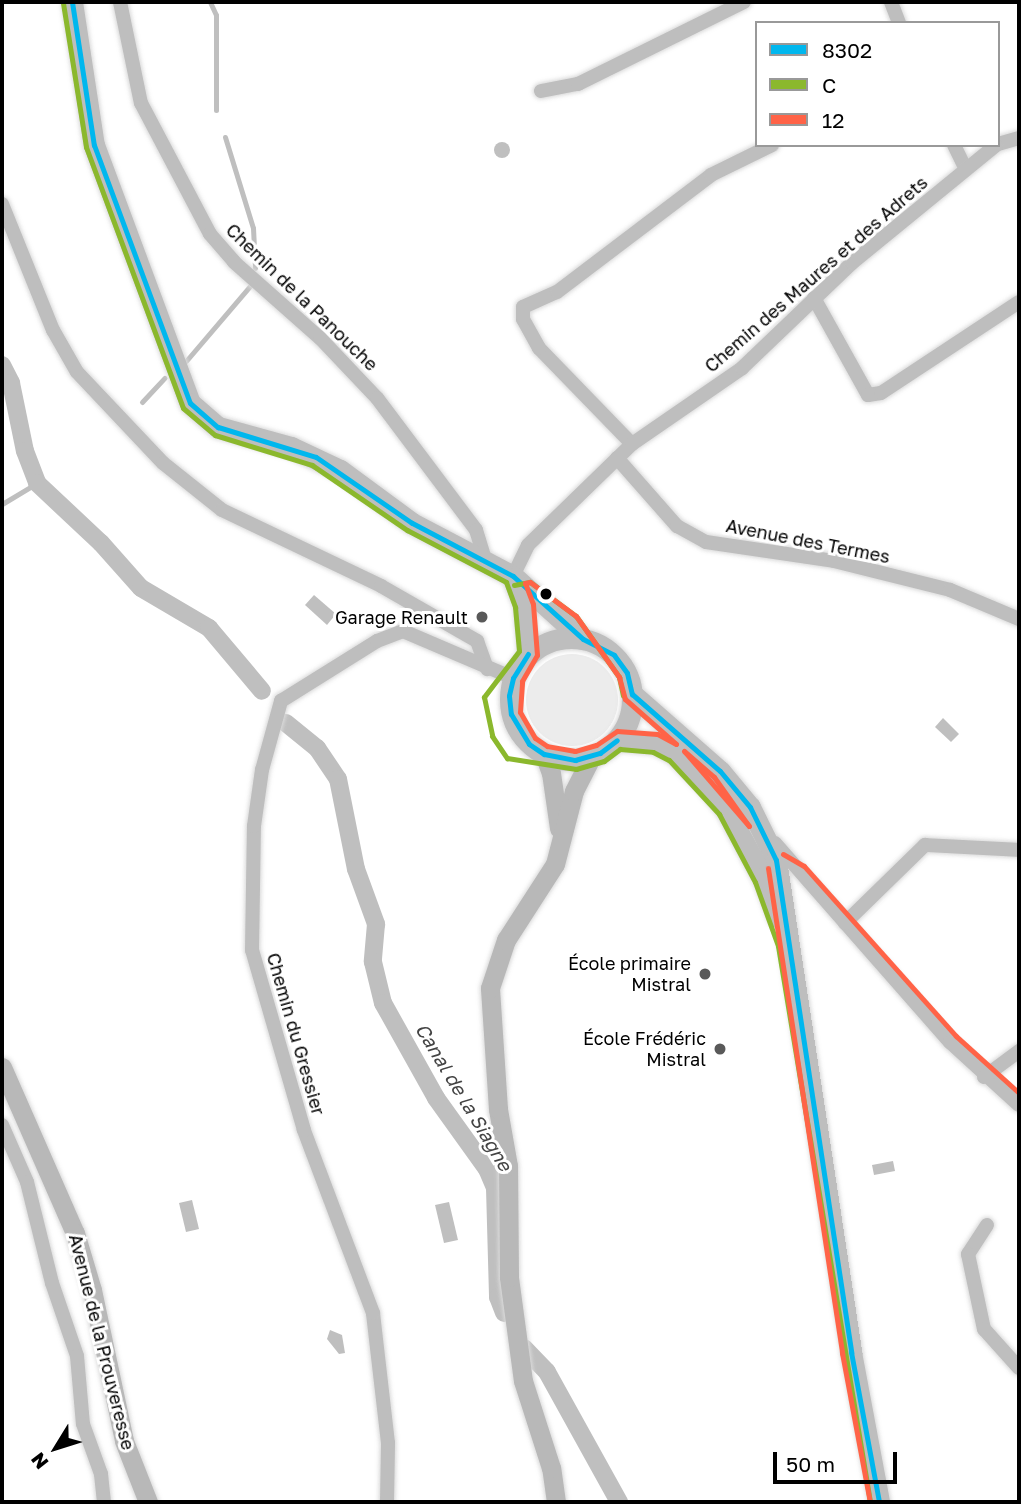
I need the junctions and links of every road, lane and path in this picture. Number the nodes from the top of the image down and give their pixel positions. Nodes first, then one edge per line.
1 (72, 2) edge
2 (120, 2) edge
3 (744, 2) edge
4 (891, 2) edge
5 (899, 21) edge
6 (541, 91) dead end
7 (1019, 138) edge
8 (1000, 144) edge
9 (768, 147) edge
10 (955, 147) edge
11 (994, 147) edge
12 (965, 168) junction
13 (2, 204) edge
14 (814, 298) junction
15 (1019, 302) edge
16 (632, 444) junction
17 (617, 458) junction
18 (484, 558) junction
19 (513, 576) junction
20 (1019, 620) edge
21 (583, 639) junction
22 (528, 654) junction
23 (487, 669) junction
24 (513, 678) junction
25 (632, 694) junction
26 (617, 740) junction
27 (544, 754) junction
28 (591, 757) junction
29 (750, 807) junction
30 (726, 809) junction
31 (560, 845) junction
32 (1019, 850) edge
33 (776, 860) junction
34 (797, 872) junction
35 (845, 923) junction
36 (787, 944) junction
37 (1019, 1051) edge
38 (2, 1068) edge
39 (984, 1077) junction
40 (1019, 1105) edge
41 (2, 1125) edge
42 (987, 1225) dead end
43 (1019, 1368) edge
44 (104, 1502) edge
45 (148, 1502) edge
46 (387, 1502) edge
47 (556, 1502) edge
48 (879, 1502) edge

1 - 18 main road
2 - 18 street, Chemin de la Panouche
3 - 6 street
4 - 5 street
7 - 8 street, Chemin des Maures et des Adrets
9 - 16 street
10 - 12 street
11 - 12 street, Chemin des Maures et des Adrets
12 - 14 street, Chemin des Maures et des Adrets
13 - 23 street
14 - 15 street
14 - 16 street, Chemin des Maures et des Adrets
16 - 17 street, Chemin des Maures et des Adrets
17 - 19 street, Chemin des Maures et des Adrets
17 - 20 street, Avenue des Termes
18 - 19 main road
19 - 21 main road
19 - 22 main road
21 - 22 main road
21 - 25 main road
22 - 24 main road
23 - 24 street, Chemin du Gressier
23 - 46 street, Chemin du Gressier
24 - 27 main road
25 - 26 main road
25 - 29 main road
26 - 28 main road
26 - 30 main road
27 - 28 main road
27 - 31 main road
28 - 31 main road
29 - 33 main road
29 - 34 street
30 - 33 street
30 - 36 main road
31 - 47 main road
32 - 35 street
33 - 34 street
33 - 36 main road
34 - 35 street
35 - 39 street
36 - 48 main road
37 - 39 street
38 - 45 main road, Avenue de la Prouveresse
39 - 40 street
41 - 44 street
42 - 43 street

